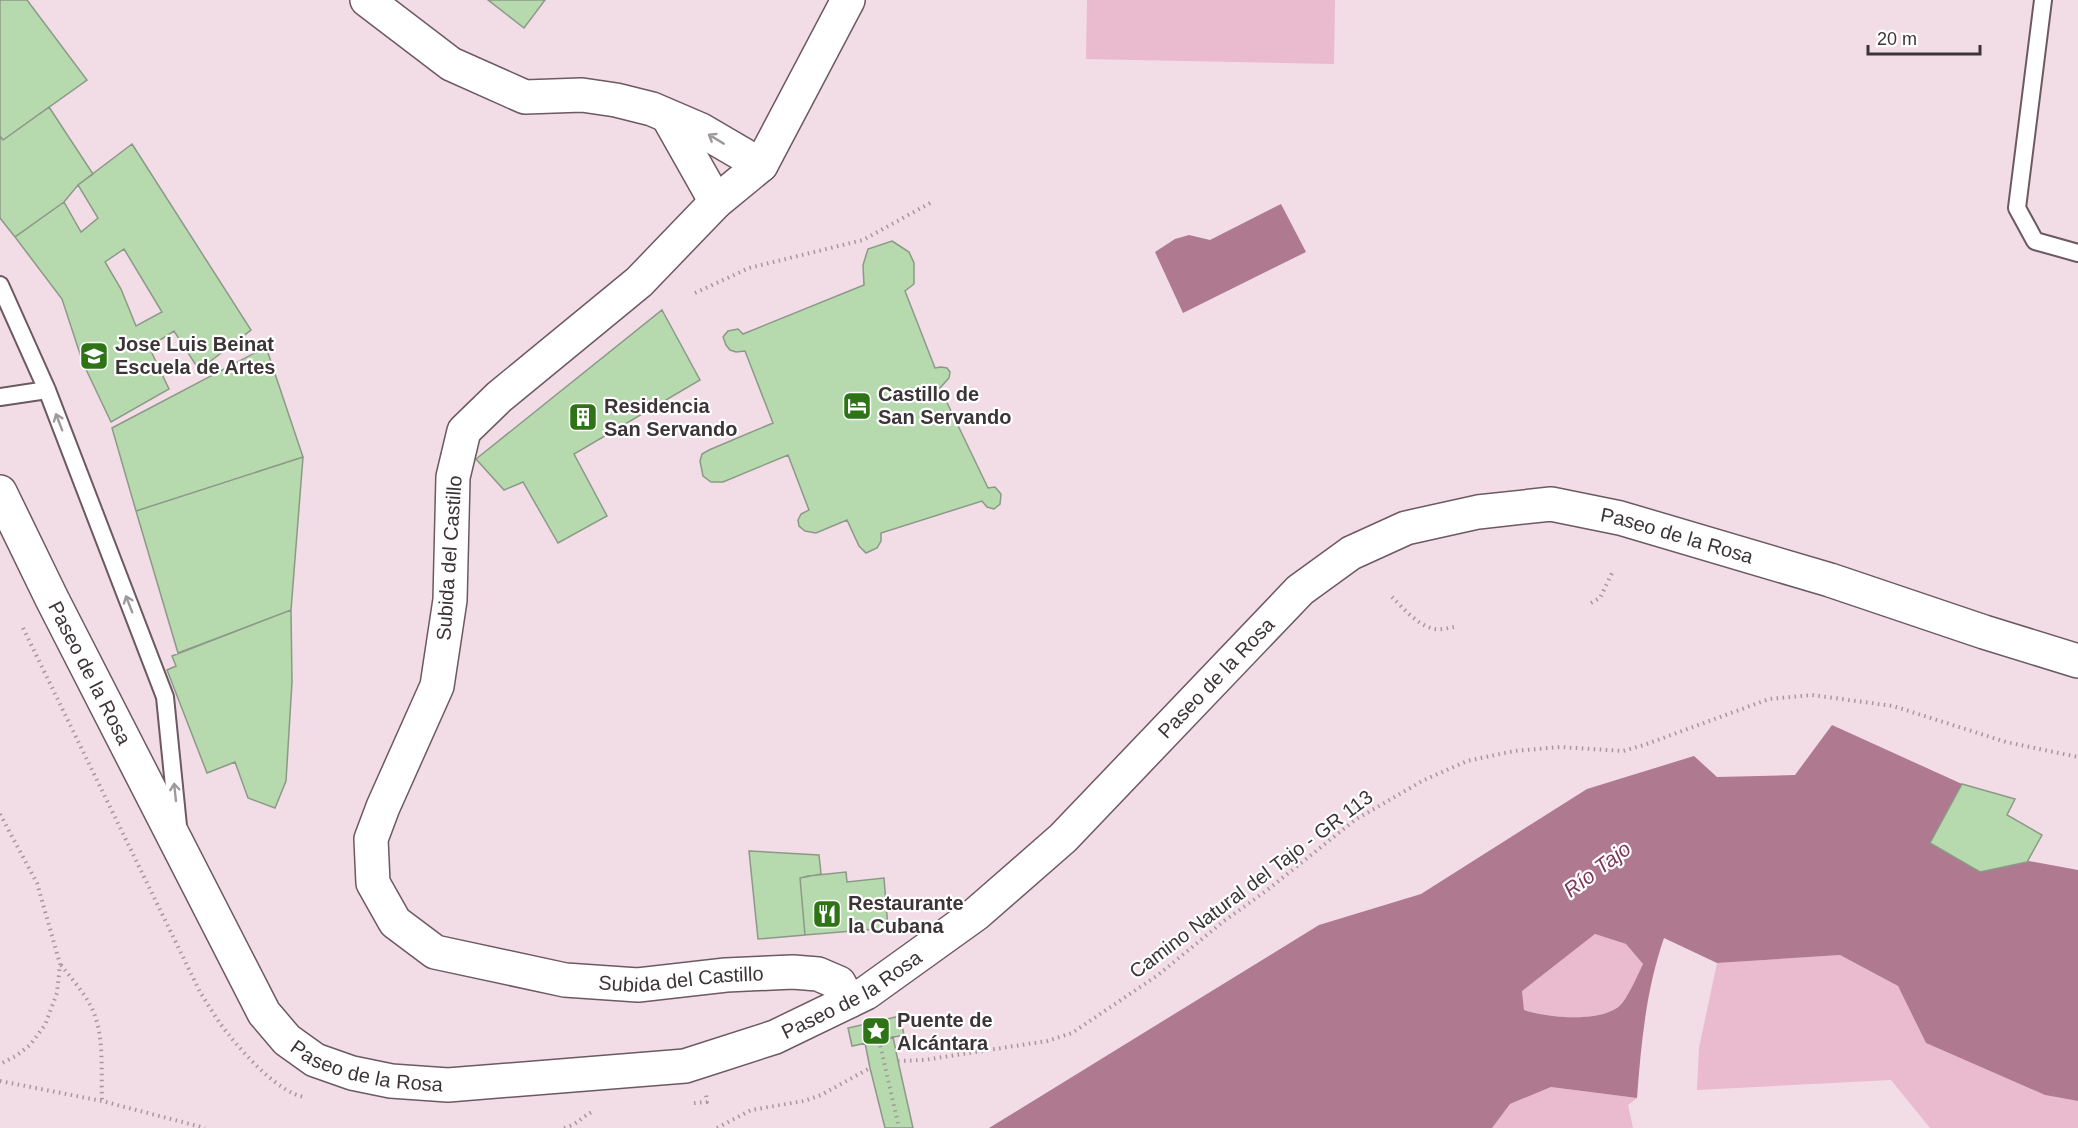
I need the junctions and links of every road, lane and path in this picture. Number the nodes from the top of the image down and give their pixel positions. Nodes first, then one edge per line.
1 (367, 0) edge
2 (848, 0) edge
3 (2043, 0) edge
4 (668, 117) junction
5 (761, 165) junction
6 (716, 202) junction
7 (932, 202) dead end
8 (2078, 253) edge
9 (0, 285) edge
10 (695, 293) dead end
11 (47, 390) junction
12 (0, 397) edge
13 (0, 492) edge
14 (1612, 573) dead end
15 (1392, 597) dead end
16 (1591, 603) dead end
17 (1454, 627) dead end
18 (2078, 661) edge
19 (2078, 757) edge
20 (0, 814) edge
21 (181, 850) junction
22 (60, 964) junction
23 (849, 1001) junction
24 (879, 1040) dead end
25 (898, 1061) dead end
26 (0, 1064) edge
27 (870, 1068) dead end
28 (0, 1081) edge
29 (102, 1101) junction
30 (600, 1109) dead end
31 (205, 1128) edge
32 (564, 1128) edge
33 (717, 1128) edge
34 (899, 1128) edge

1 - 4 main road
2 - 5 main road
3 - 8 lane
5 -> 4 main road
4 - 6 main road
5 - 6 main road, Subida del Castillo
6 - 23 main road, Subida del Castillo
7 - 10 path
9 - 11 lane
11 - 12 lane
21 -> 11 lane
13 - 21 main road, Paseo de la Rosa
14 - 16 path
15 - 17 path
18 - 23 main road, Paseo de la Rosa
19 - 25 path, Camino Natural del Tajo - GR 113
20 - 22 path
21 - 23 main road, Paseo de la Rosa
22 - 26 path
22 - 29 path
24 - 34 path, bridge
27 - 33 path
28 - 29 path
29 - 31 path
30 - 32 path

